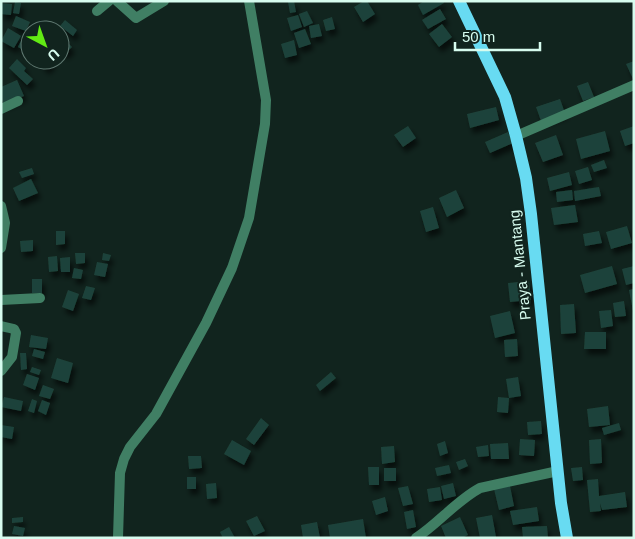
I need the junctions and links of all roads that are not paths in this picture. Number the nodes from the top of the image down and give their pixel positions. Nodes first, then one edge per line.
1 (109, 1) edge
2 (117, 1) edge
3 (164, 1) edge
4 (249, 1) edge
5 (459, 1) edge
6 (97, 11) dead end
7 (634, 85) edge
8 (18, 101) dead end
9 (1, 109) edge
10 (516, 136) junction
11 (1, 206) edge
12 (1, 248) edge
13 (40, 298) dead end
14 (1, 300) edge
15 (1, 326) edge
16 (1, 371) edge
17 (558, 471) junction
18 (118, 538) edge
19 (416, 538) edge
20 (567, 538) edge

1 - 6 street
2 - 3 street
4 - 18 street
5 - 10 main road, Praya - Mantang
7 - 10 street
8 - 9 street
10 - 17 main road, Praya - Mantang
11 - 12 street
13 - 14 street
15 - 16 street
17 - 19 street
17 - 20 main road, Praya - Mantang

